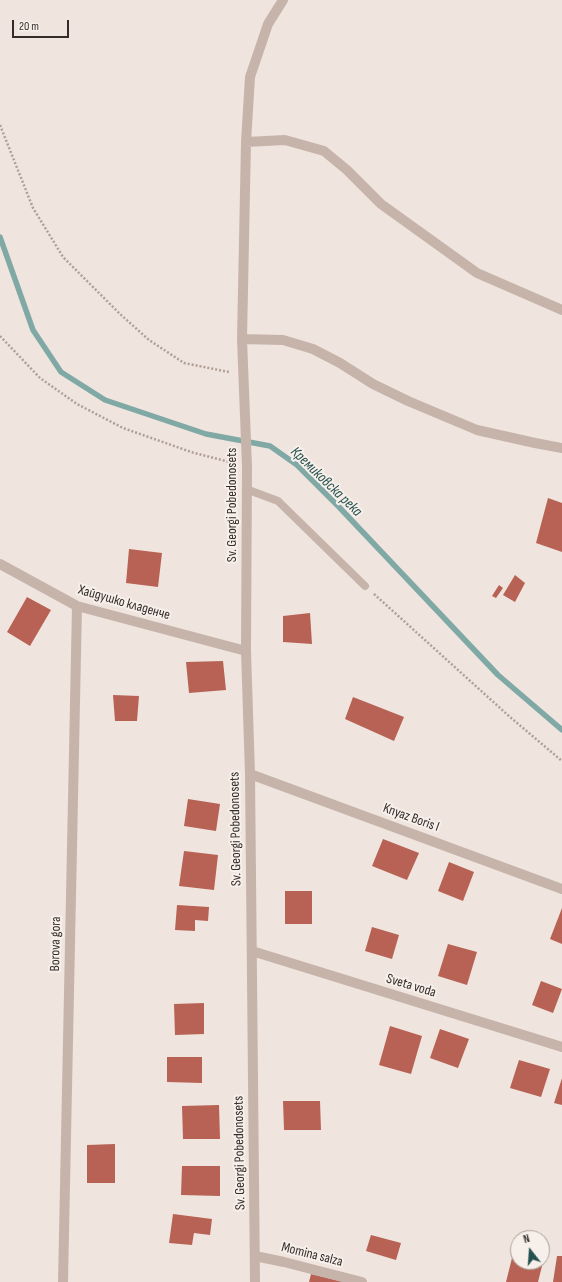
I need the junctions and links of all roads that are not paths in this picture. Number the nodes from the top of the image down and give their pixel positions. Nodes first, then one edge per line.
1 (283, 0) edge
2 (246, 142) junction
3 (562, 310) edge
4 (242, 340) junction
5 (562, 448) edge
6 (246, 489) junction
7 (0, 564) edge
8 (365, 586) road end
9 (77, 606) junction
10 (246, 651) junction
11 (250, 774) junction
12 (562, 889) edge
13 (252, 951) junction
14 (562, 1047) edge
15 (255, 1256) junction
16 (63, 1282) edge
17 (255, 1282) edge
18 (362, 1282) edge

1 - 2 street, Sv. Georgi Pobedonosets
2 - 3 street
2 - 4 street, Sv. Georgi Pobedonosets
4 - 5 street
4 - 6 street, Sv. Georgi Pobedonosets
6 - 8 lane
6 - 10 street, Sv. Georgi Pobedonosets
7 - 9 street, Хайдушко кладенче
9 - 10 street, Хайдушко кладенче
9 - 16 street, Borova gora
10 - 11 street, Sv. Georgi Pobedonosets
11 - 12 street, Knyaz Boris I
11 - 13 street, Sv. Georgi Pobedonosets
13 - 14 street, Sveta voda
13 - 15 street, Sv. Georgi Pobedonosets
15 - 17 street, Sv. Georgi Pobedonosets
15 - 18 street, Momina salza

